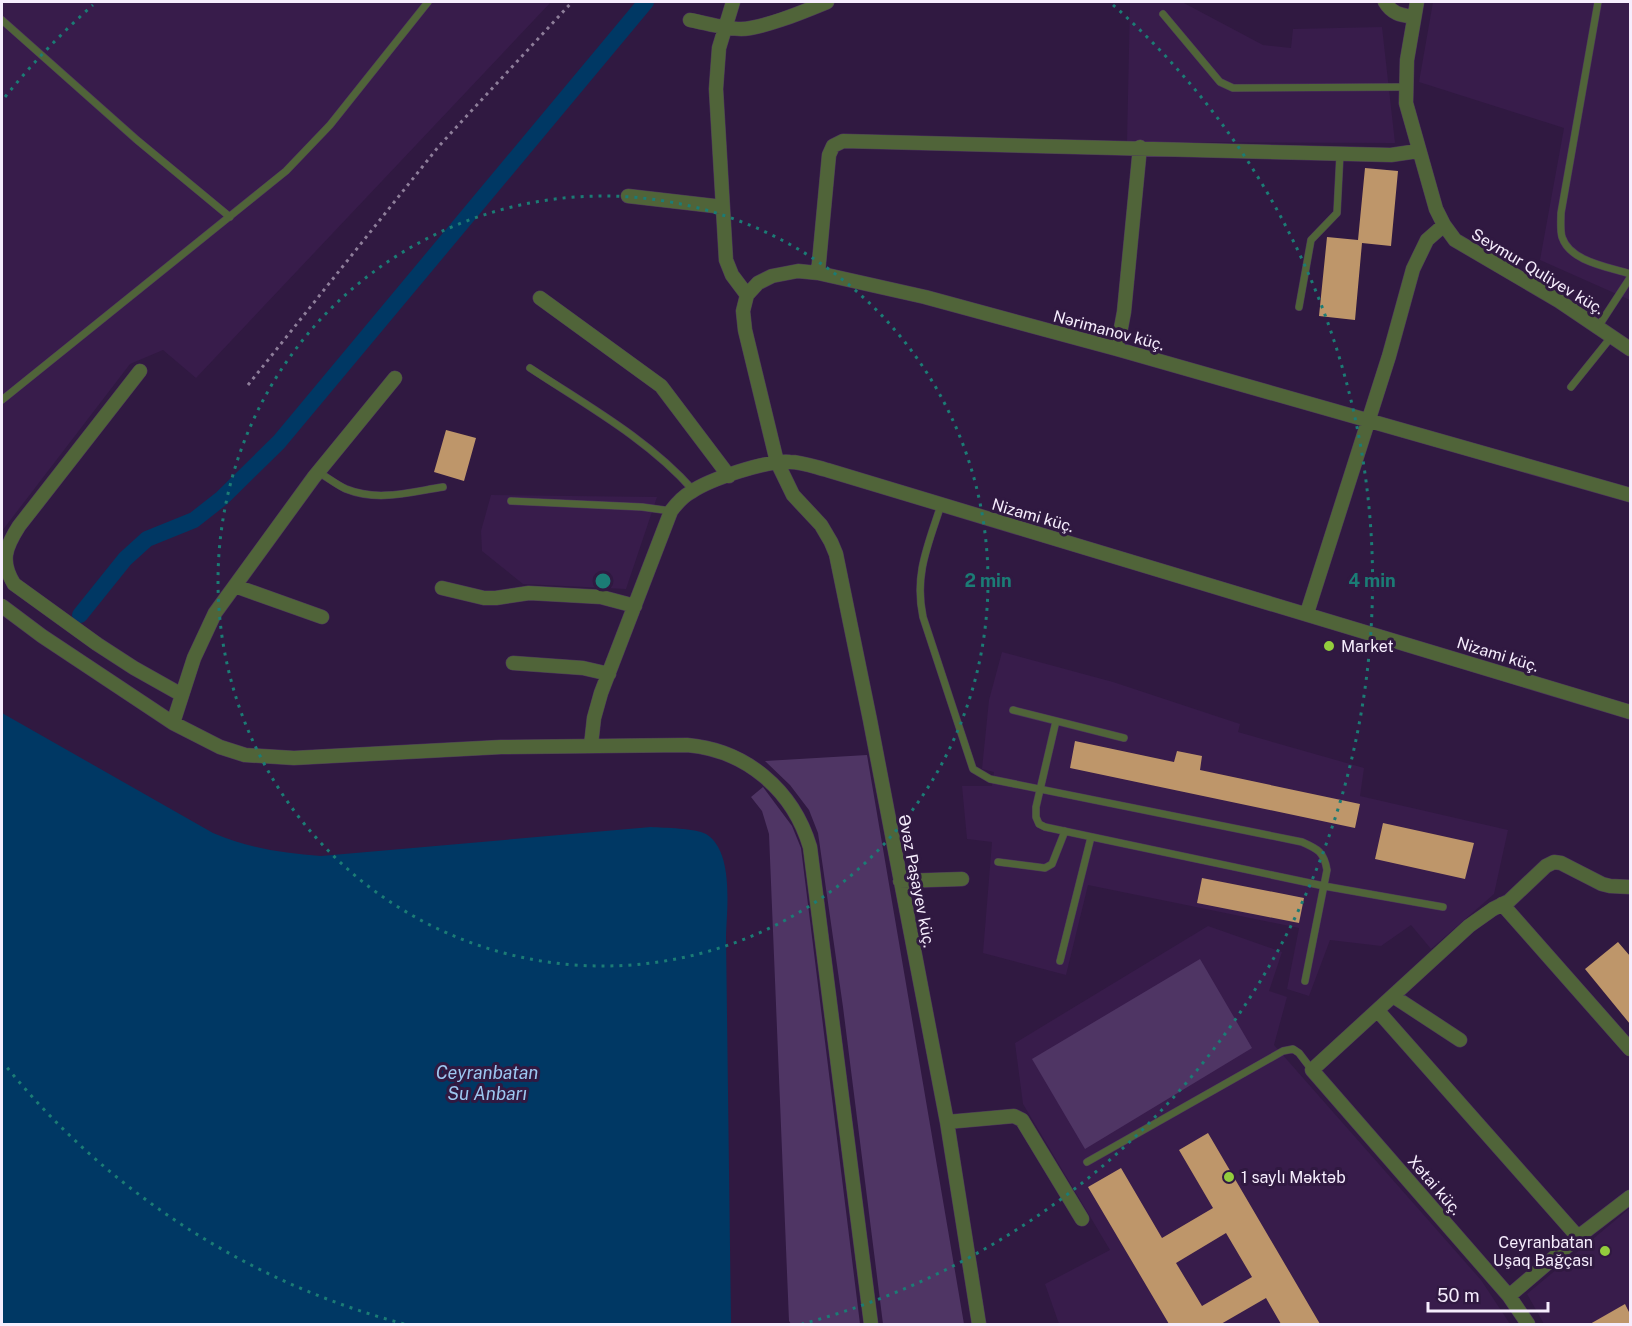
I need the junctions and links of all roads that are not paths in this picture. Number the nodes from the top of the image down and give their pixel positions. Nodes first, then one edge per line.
1 (428, 2) edge
2 (733, 2) edge
3 (827, 2) edge
4 (1385, 2) edge
5 (1417, 2) edge
6 (1598, 2) edge
7 (1163, 14) dead end
8 (1414, 17) junction
9 (2, 20) edge
10 (690, 20) dead end
11 (725, 26) junction
12 (1405, 87) junction
13 (1140, 147) junction
14 (1418, 151) junction
15 (1340, 154) junction
16 (628, 196) dead end
17 (723, 207) junction
18 (230, 217) junction
19 (1444, 225) junction
20 (818, 273) junction
21 (1630, 276) edge
22 (747, 295) junction
23 (540, 298) dead end
24 (1299, 307) dead end
25 (1598, 327) junction
26 (1612, 336) junction
27 (1117, 349) junction
28 (1630, 349) edge
29 (530, 368) dead end
30 (140, 371) dead end
31 (395, 378) dead end
32 (1571, 387) dead end
33 (2, 400) edge
34 (1368, 420) junction
35 (777, 462) junction
36 (318, 472) junction
37 (729, 476) junction
38 (442, 487) dead end
39 (693, 490) junction
40 (1630, 495) edge
41 (511, 501) dead end
42 (941, 505) junction
43 (671, 512) junction
44 (235, 586) junction
45 (442, 588) dead end
46 (2, 606) edge
47 (635, 606) junction
48 (1307, 613) junction
49 (322, 617) dead end
50 (513, 663) dead end
51 (609, 674) junction
52 (182, 695) junction
53 (1013, 710) dead end
54 (1630, 712) edge
55 (1056, 721) junction
56 (173, 723) junction
57 (1124, 738) dead end
58 (591, 746) junction
59 (1039, 788) junction
60 (1065, 831) junction
61 (1091, 837) junction
62 (998, 862) dead end
63 (962, 879) dead end
64 (900, 881) junction
65 (1324, 886) junction
66 (1630, 887) edge
67 (1502, 904) junction
68 (1443, 907) dead end
69 (1060, 961) dead end
70 (1305, 981) dead end
71 (1394, 996) junction
72 (1378, 1011) junction
73 (1460, 1040) dead end
74 (1630, 1049) edge
75 (1312, 1070) junction
76 (947, 1122) junction
77 (1087, 1162) dead end
78 (1630, 1197) edge
79 (1082, 1219) dead end
80 (1578, 1237) junction
81 (1509, 1296) junction
82 (872, 1324) edge
83 (979, 1324) edge
84 (1528, 1324) edge

1 - 18 lane
2 - 11 street
3 - 11 street
4 - 8 street
5 - 8 street, Seymur Quliyev küç.
6 - 21 lane
7 - 12 lane
8 - 12 street, Seymur Quliyev küç.
9 - 18 lane
10 - 11 street
11 - 17 street
12 - 14 street, Seymur Quliyev küç.
13 - 15 street
13 - 20 street
13 - 27 street
14 - 15 street
14 - 19 street, Seymur Quliyev küç.
15 - 24 lane
16 - 17 street
17 - 22 street
18 - 33 lane
19 - 25 street, Seymur Quliyev küç.
19 - 34 street
20 - 22 street, Nərimanov küç.
20 - 27 street, Nərimanov küç.
21 - 25 lane
22 - 35 street
23 - 37 street
25 - 26 street, Seymur Quliyev küç.
26 - 28 street, Seymur Quliyev küç.
26 - 32 lane
27 - 34 street, Nərimanov küç.
29 - 39 lane
30 - 52 street
31 - 36 street
34 - 40 street, Nərimanov küç.
34 - 48 street
35 - 37 street, Nizami küç.
35 - 42 street, Nizami küç.
35 - 64 street, Əvəz Paşayev küç.
36 - 38 lane
36 - 44 street
37 - 39 street, Nizami küç.
39 - 43 street, Nizami küç.
41 - 43 lane
42 - 48 street, Nizami küç.
42 - 59 lane
43 - 47 street, Nizami küç.
44 - 49 street
44 - 52 street
45 - 47 street
46 - 56 street
47 - 51 street, Nizami küç.
48 - 54 street, Nizami küç.
50 - 51 street
51 - 58 street, Nizami küç.
52 - 56 street
53 - 55 lane
55 - 57 lane
55 - 59 lane
56 - 58 street
58 - 82 street
59 - 60 lane
59 - 65 lane
60 - 61 lane
60 - 62 lane
61 - 65 lane
61 - 69 lane
63 - 64 street
64 - 76 street, Əvəz Paşayev küç.
65 - 68 lane
65 - 70 lane
66 - 67 street
67 - 71 street
67 - 74 street
71 - 72 street
71 - 73 street
72 - 75 street
72 - 80 street
75 - 77 lane
75 - 81 street, Xətai küç.
76 - 79 street
76 - 83 street, Əvəz Paşayev küç.
78 - 80 street
80 - 81 street
81 - 84 street, Xətai küç.

